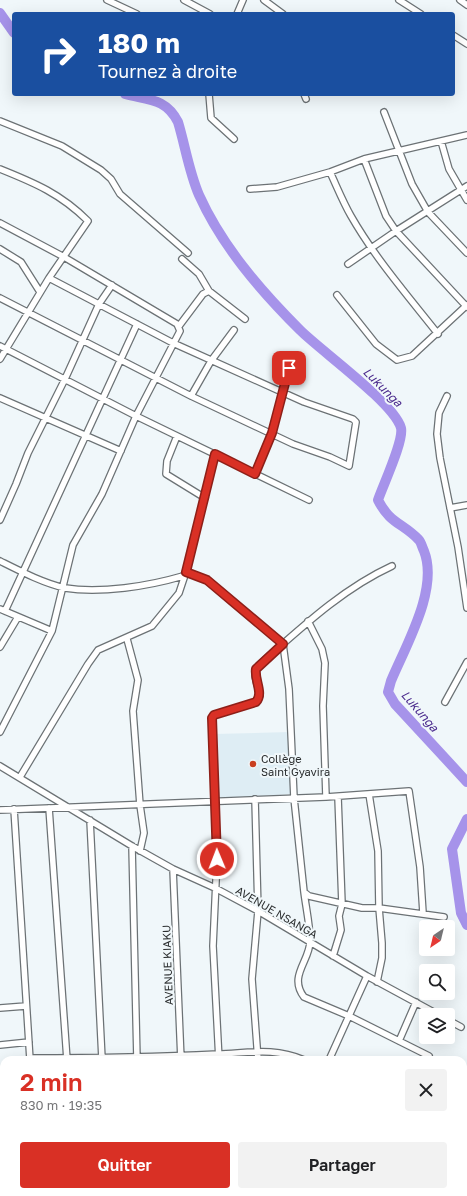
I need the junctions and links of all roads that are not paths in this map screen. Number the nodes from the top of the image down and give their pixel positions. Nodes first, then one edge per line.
1 (107, 0) edge
2 (184, 0) edge
3 (243, 0) edge
4 (264, 0) edge
5 (399, 0) edge
6 (460, 0) edge
7 (467, 5) edge
8 (133, 12) edge
9 (206, 12) edge
10 (238, 12) edge
11 (280, 12) edge
12 (418, 12) edge
13 (455, 36) edge
14 (467, 44) edge
15 (209, 96) edge
16 (384, 112) dead end
17 (0, 120) edge
18 (467, 135) edge
19 (234, 139) dead end
20 (441, 141) junction
21 (399, 152) junction
22 (364, 159) junction
23 (0, 169) edge
24 (330, 172) junction
25 (467, 186) edge
26 (250, 189) dead end
27 (460, 191) junction
28 (467, 200) edge
29 (428, 212) junction
30 (0, 224) edge
31 (396, 230) junction
32 (372, 248) junction
33 (0, 249) edge
34 (188, 253) dead end
35 (467, 253) edge
36 (64, 257) junction
37 (182, 259) dead end
38 (348, 264) dead end
39 (49, 278) junction
40 (112, 285) junction
41 (209, 291) junction
42 (40, 292) junction
43 (337, 295) dead end
44 (0, 298) edge
45 (99, 304) junction
46 (467, 306) edge
47 (28, 314) junction
48 (245, 319) dead end
49 (137, 324) junction
50 (179, 326) junction
51 (234, 330) dead end
52 (438, 334) junction
53 (83, 341) junction
54 (173, 343) junction
55 (0, 346) edge
56 (6, 348) junction
57 (0, 359) edge
58 (121, 360) junction
59 (211, 361) junction
60 (289, 368) dead end
61 (156, 377) junction
62 (65, 379) junction
63 (282, 392) junction
64 (191, 396) junction
65 (447, 396) dead end
66 (0, 398) edge
67 (103, 399) junction
68 (136, 416) junction
69 (46, 419) junction
70 (272, 433) junction
71 (84, 436) junction
72 (177, 436) junction
73 (121, 451) junction
74 (215, 454) junction
75 (255, 474) junction
76 (204, 498) junction
77 (309, 500) dead end
78 (467, 505) edge
79 (450, 508) junction
80 (0, 520) edge
81 (0, 561) edge
82 (392, 566) dead end
83 (23, 572) junction
84 (186, 572) junction
85 (63, 587) junction
86 (467, 608) edge
87 (2, 610) edge
88 (18, 617) junction
89 (308, 621) junction
90 (52, 631) junction
91 (127, 639) junction
92 (283, 644) junction
93 (0, 647) edge
94 (467, 664) edge
95 (445, 702) dead end
96 (0, 732) edge
97 (0, 766) edge
98 (20, 777) junction
99 (369, 794) junction
100 (326, 797) junction
101 (338, 797) junction
102 (294, 798) junction
103 (255, 799) junction
104 (216, 801) junction
105 (140, 805) junction
106 (68, 807) junction
107 (49, 808) junction
108 (14, 809) junction
109 (0, 810) edge
110 (90, 820) junction
111 (132, 846) junction
112 (140, 851) junction
113 (173, 869) junction
114 (215, 888) junction
115 (304, 892) junction
116 (342, 904) junction
117 (379, 908) junction
118 (258, 911) junction
119 (423, 913) junction
120 (444, 917) dead end
121 (310, 943) junction
122 (333, 956) junction
123 (367, 976) junction
124 (377, 982) junction
125 (416, 1002) junction
126 (26, 1006) junction
127 (0, 1008) edge
128 (427, 1008) edge
129 (349, 1016) junction
130 (455, 1024) edge
131 (461, 1027) dead end
132 (29, 1042) junction
133 (399, 1042) junction
134 (0, 1045) edge
135 (258, 1050) junction
136 (30, 1056) edge
137 (67, 1056) edge
138 (102, 1056) edge
139 (137, 1056) edge
140 (181, 1056) edge
141 (219, 1056) edge
142 (225, 1056) edge
143 (258, 1056) edge
144 (295, 1056) edge
145 (331, 1056) edge
146 (429, 1056) dead end

1 - 8 street
2 - 9 street
3 - 10 street
4 - 11 street
5 - 12 street
6 - 7 street
13 - 14 street
15 - 19 street
16 - 21 street
17 - 34 street
18 - 20 street
20 - 21 street
20 - 27 street
21 - 22 street
21 - 29 street
22 - 24 street
22 - 31 street
23 - 36 street
24 - 26 street
24 - 32 street
25 - 27 street
27 - 28 street
27 - 29 street
29 - 31 street
29 - 35 street
30 - 36 street
31 - 32 street
31 - 46 street
32 - 38 street
32 - 52 street
33 - 42 street
36 - 39 street
36 - 40 street
37 - 41 street
39 - 42 street
39 - 45 street
40 - 45 street
40 - 50 street
41 - 48 street
41 - 50 street
42 - 47 street
43 - 52 street
44 - 47 street
45 - 49 street
45 - 53 street
46 - 52 street
47 - 53 street
47 - 56 street
49 - 54 street
49 - 58 street
50 - 54 street
51 - 59 street
53 - 58 street
53 - 62 street
54 - 59 street
54 - 61 street
55 - 56 street
56 - 57 street
56 - 62 street
58 - 61 street
58 - 67 street
59 - 63 street
59 - 64 street
60 - 63 street
61 - 64 street
61 - 68 street
62 - 67 street
62 - 69 street
63 - 70 street
63 - 70 street
64 - 70 street
65 - 79 street
66 - 69 street
67 - 68 street
67 - 71 street
68 - 72 street
68 - 73 street
69 - 71 street
69 - 80 street
70 - 75 street
71 - 73 street
71 - 83 street
72 - 74 street
72 - 76 street
73 - 85 street
74 - 75 street
74 - 76 street
75 - 77 street
76 - 84 street
78 - 79 street
79 - 86 street
81 - 83 street
82 - 89 street
83 - 85 street
83 - 87 street
84 - 85 street
84 - 91 street
84 - 92 street
85 - 90 street
87 - 88 street
88 - 90 street
88 - 93 street
89 - 92 street
89 - 100 street
90 - 96 street
91 - 98 street
91 - 105 street
92 - 102 street
92 - 104 street
94 - 95 street
97 - 98 street, AVENUE NSANGA
98 - 106 street, AVENUE NSANGA
99 - 101 street
99 - 117 street
99 - 119 street
100 - 101 street
100 - 102 street
101 - 116 street
102 - 103 street
102 - 115 street
103 - 104 street
103 - 118 street
104 - 105 street
104 - 114 street
105 - 106 street
105 - 112 street
106 - 107 street
106 - 110 street, AVENUE NSANGA
107 - 108 street
107 - 137 street
108 - 109 street
108 - 126 street
110 - 111 street, AVENUE NSANGA
110 - 138 street
111 - 112 street, AVENUE NSANGA
111 - 139 street
112 - 113 street, AVENUE NSANGA
113 - 114 street, AVENUE NSANGA
113 - 140 street, AVENUE KIAKU
114 - 118 street, AVENUE NSANGA
114 - 141 street
115 - 116 street
115 - 121 street
116 - 117 street
116 - 122 street
117 - 119 street
117 - 124 street
118 - 121 street, AVENUE NSANGA
118 - 135 street
119 - 120 street
121 - 122 street, AVENUE NSANGA
121 - 129 street
122 - 123 street, AVENUE NSANGA
123 - 124 street, AVENUE NSANGA
123 - 129 street
124 - 125 street, AVENUE NSANGA
125 - 128 street, AVENUE NSANGA
125 - 133 street
126 - 127 street
126 - 132 street
129 - 133 street
129 - 145 street
130 - 131 street
132 - 134 street
132 - 136 street
133 - 146 street
135 - 142 street
135 - 143 street
135 - 144 street

